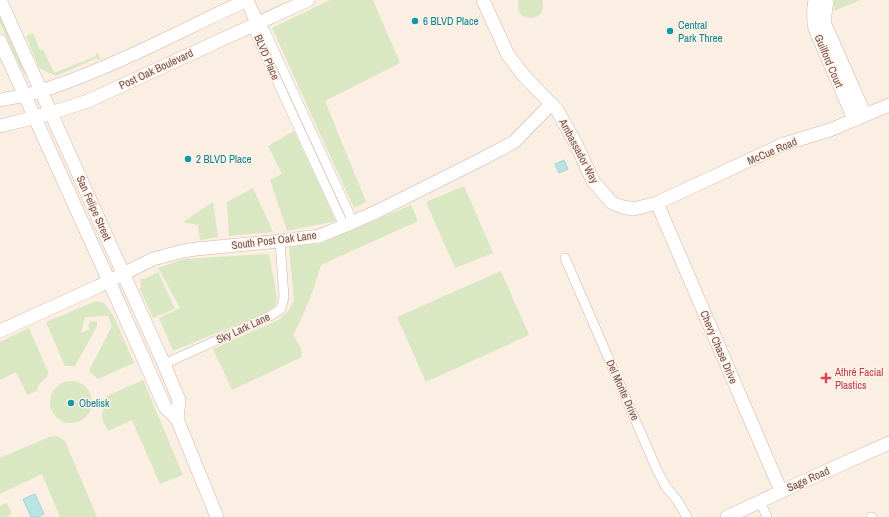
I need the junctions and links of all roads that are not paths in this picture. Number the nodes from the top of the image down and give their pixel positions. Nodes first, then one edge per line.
1 (0, 0) edge
2 (247, 0) edge
3 (308, 0) edge
4 (482, 0) edge
5 (815, 0) edge
6 (827, 0) edge
7 (257, 23) junction
8 (0, 41) edge
9 (846, 86) junction
10 (41, 91) junction
11 (24, 95) junction
12 (0, 100) edge
13 (552, 104) junction
14 (889, 105) edge
15 (51, 113) junction
16 (860, 117) junction
17 (34, 118) junction
18 (0, 126) edge
19 (657, 203) junction
20 (349, 224) junction
21 (280, 241) junction
22 (565, 258) dead end
23 (124, 274) junction
24 (109, 281) junction
25 (0, 331) edge
26 (164, 364) junction
27 (178, 419) junction
28 (889, 443) edge
29 (781, 491) junction
30 (760, 501) junction
31 (217, 517) edge
32 (687, 517) edge
33 (727, 517) edge
34 (767, 517) edge

1 - 10 main road, San Felipe Street
2 - 7 main road
2 - 10 main road
3 - 7 main road, Post Oak Boulevard
4 - 13 main road, Ambassador Way
5 - 9 main road, Guilford Court
6 - 9 main road, Guilford Court
7 - 15 main road, Post Oak Boulevard
7 - 20 street, BLVD Place
8 - 11 main road, San Felipe Street
9 - 16 main road, Guilford Court
10 - 11 main road
10 - 15 main road, San Felipe Street
11 - 12 main road
11 - 17 main road, San Felipe Street
13 - 19 main road, Ambassador Way
13 - 20 main road, South Post Oak Lane
14 - 16 main road, McCue Road
15 - 17 main road, Post Oak Boulevard
15 - 23 main road, San Felipe Street
16 - 19 main road, McCue Road
17 - 18 main road, Post Oak Boulevard
17 - 24 main road, San Felipe Street
19 - 29 main road, Chevy Chase Drive
20 - 21 main road, South Post Oak Lane
21 - 23 main road, South Post Oak Lane
21 - 26 street, Sky Lark Lane
22 - 32 street, Del Monte Drive
23 - 24 main road, South Post Oak Lane
23 - 26 main road, San Felipe Street
24 - 25 main road, South Post Oak Lane
24 - 27 main road, San Felipe Street
26 - 27 main road, San Felipe Street
27 - 31 main road, San Felipe Street
28 - 29 main road, Sage Road
29 - 30 main road, Sage Road
30 - 33 main road, Sage Road
30 - 34 street

